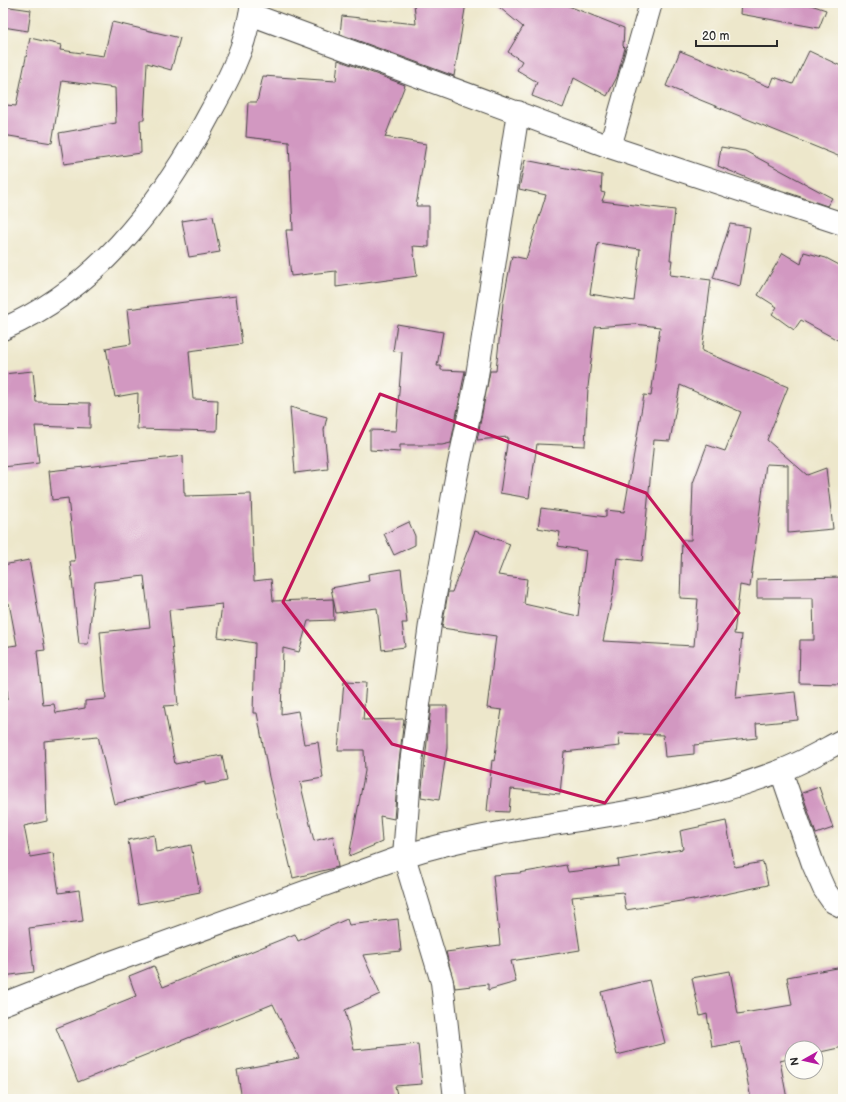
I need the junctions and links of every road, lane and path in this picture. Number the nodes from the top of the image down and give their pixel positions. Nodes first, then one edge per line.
1 (651, 3) edge
2 (251, 9) edge
3 (518, 112) junction
4 (610, 147) junction
5 (843, 224) edge
6 (3, 329) edge
7 (843, 740) edge
8 (781, 771) junction
9 (404, 856) junction
10 (843, 907) edge
11 (3, 1004) edge
12 (455, 1099) edge

1 - 4 street
2 - 3 street
2 - 6 street
3 - 4 street
3 - 9 street
4 - 5 street
7 - 8 street
8 - 9 street
8 - 10 street
9 - 11 street
9 - 12 street

